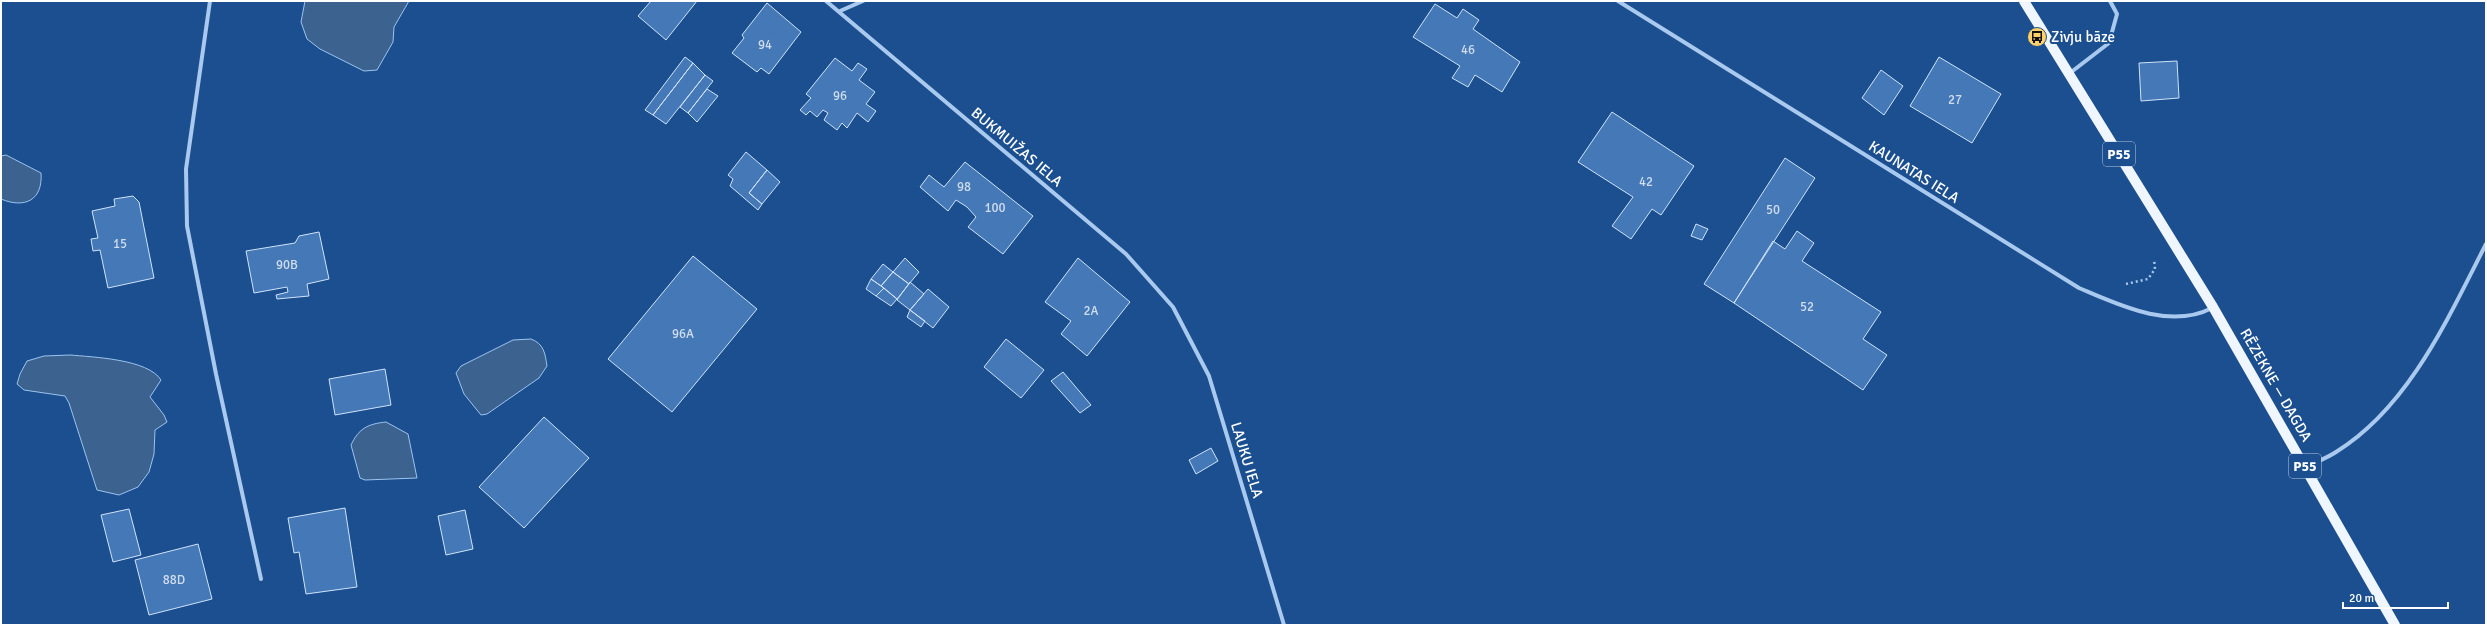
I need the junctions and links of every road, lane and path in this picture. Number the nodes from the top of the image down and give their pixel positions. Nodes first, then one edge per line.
1 (210, 1) edge
2 (826, 1) edge
3 (863, 1) edge
4 (1618, 1) edge
5 (2024, 1) edge
6 (2110, 1) edge
7 (840, 11) junction
8 (2070, 73) junction
9 (2486, 244) edge
10 (2150, 253) dead end
11 (2118, 283) dead end
12 (1173, 307) joint
13 (2213, 307) junction
14 (2306, 467) junction
15 (261, 579) dead end
16 (1284, 625) edge
17 (2395, 625) edge

1 - 15 street
2 - 7 street, BUKMUIŽAS IELA
3 - 7 street
4 - 13 street, KAUNATAS IELA
5 - 8 main road, P55
6 - 8 street
7 - 12 street, BUKMUIŽAS IELA
8 - 13 main road, P55
9 - 14 street
10 - 11 path
12 - 16 street, LAUKU IELA
13 - 14 main road, RĒZEKNE — DAGDA / P55
14 - 17 main road, RĒZEKNE — DAGDA / P55

